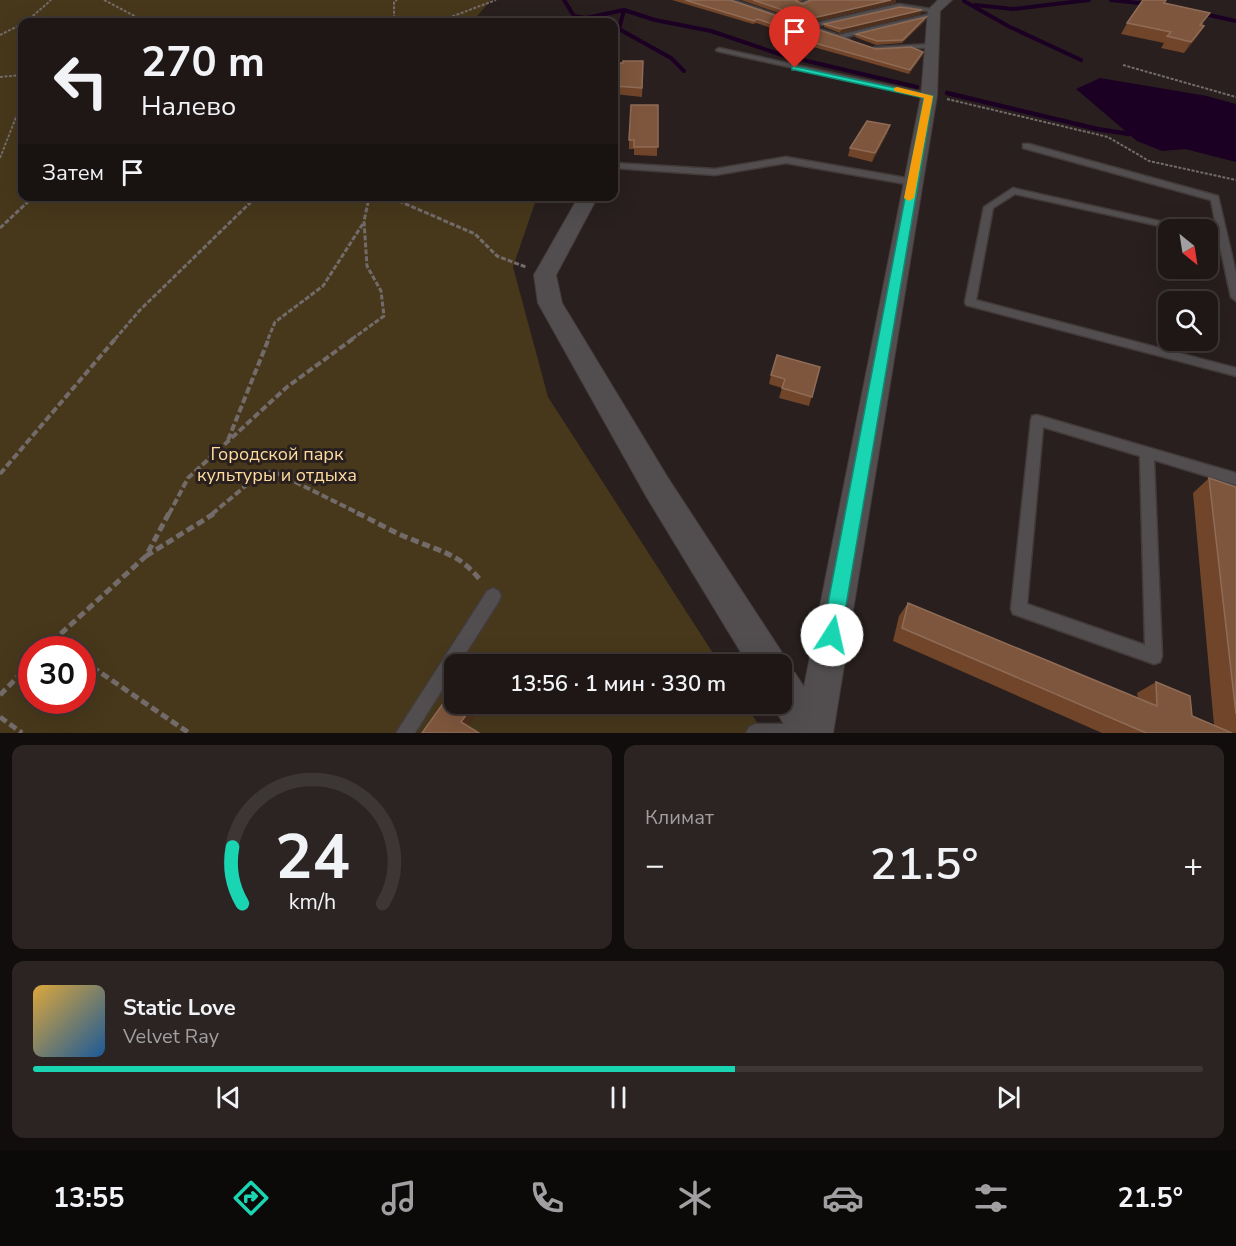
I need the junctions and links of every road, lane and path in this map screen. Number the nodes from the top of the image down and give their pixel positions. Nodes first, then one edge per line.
1 (51, 0) edge
2 (104, 0) edge
3 (397, 0) edge
4 (496, 0) edge
5 (728, 0) edge
6 (812, 0) edge
7 (801, 4) edge
8 (938, 8) edge
9 (30, 18) edge
10 (138, 18) edge
11 (393, 18) edge
12 (448, 18) edge
13 (18, 26) edge
14 (810, 26) junction
15 (0, 35) edge
16 (838, 37) junction
17 (857, 43) edge
18 (867, 46) edge
19 (933, 46) junction
20 (719, 50) dead end
21 (1123, 65) dead end
22 (18, 75) edge
23 (0, 77) edge
24 (929, 96) junction
25 (1236, 97) edge
26 (18, 112) edge
27 (1026, 146) dead end
28 (0, 158) edge
29 (618, 166) edge
30 (1236, 180) edge
31 (912, 182) junction
32 (30, 201) edge
33 (252, 201) edge
34 (368, 201) edge
35 (398, 201) edge
36 (586, 201) edge
37 (364, 221) junction
38 (1158, 222) edge
39 (0, 228) edge
40 (1218, 235) edge
41 (1223, 236) junction
42 (545, 275) junction
43 (1236, 297) edge
44 (1236, 372) edge
45 (227, 442) junction
46 (1147, 453) junction
47 (0, 474) edge
48 (1236, 479) edge
49 (146, 556) junction
50 (493, 596) joint
51 (55, 636) edge
52 (762, 654) edge
53 (96, 670) edge
54 (18, 676) edge
55 (0, 695) edge
56 (792, 702) edge
57 (0, 717) edge
58 (22, 733) edge
59 (189, 733) edge
60 (405, 733) edge
61 (754, 733) edge
62 (798, 733) edge
63 (812, 733) edge

1 - 9 path
2 - 10 path
3 - 11 path
4 - 12 path
5 - 14 lane
6 - 7 lane
8 - 14 lane
8 - 16 lane
8 - 19 street
13 - 15 path
14 - 16 lane
16 - 17 lane
18 - 19 lane
19 - 24 street
20 - 24 lane
21 - 25 path
22 - 23 path
24 - 30 path
24 - 31 street
26 - 28 path
27 - 41 lane
29 - 31 lane
31 - 63 street
32 - 39 path
33 - 47 path
34 - 37 path
35 - 42 path
36 - 42 street
37 - 45 path
37 - 45 path
38 - 44 lane
40 - 41 lane
41 - 43 lane
42 - 52 street
45 - 49 path
46 - 46 lane
46 - 48 lane
49 - 50 path
49 - 51 path
50 - 60 lane
53 - 59 path
54 - 55 path
56 - 63 street
57 - 58 path
61 - 62 lane

